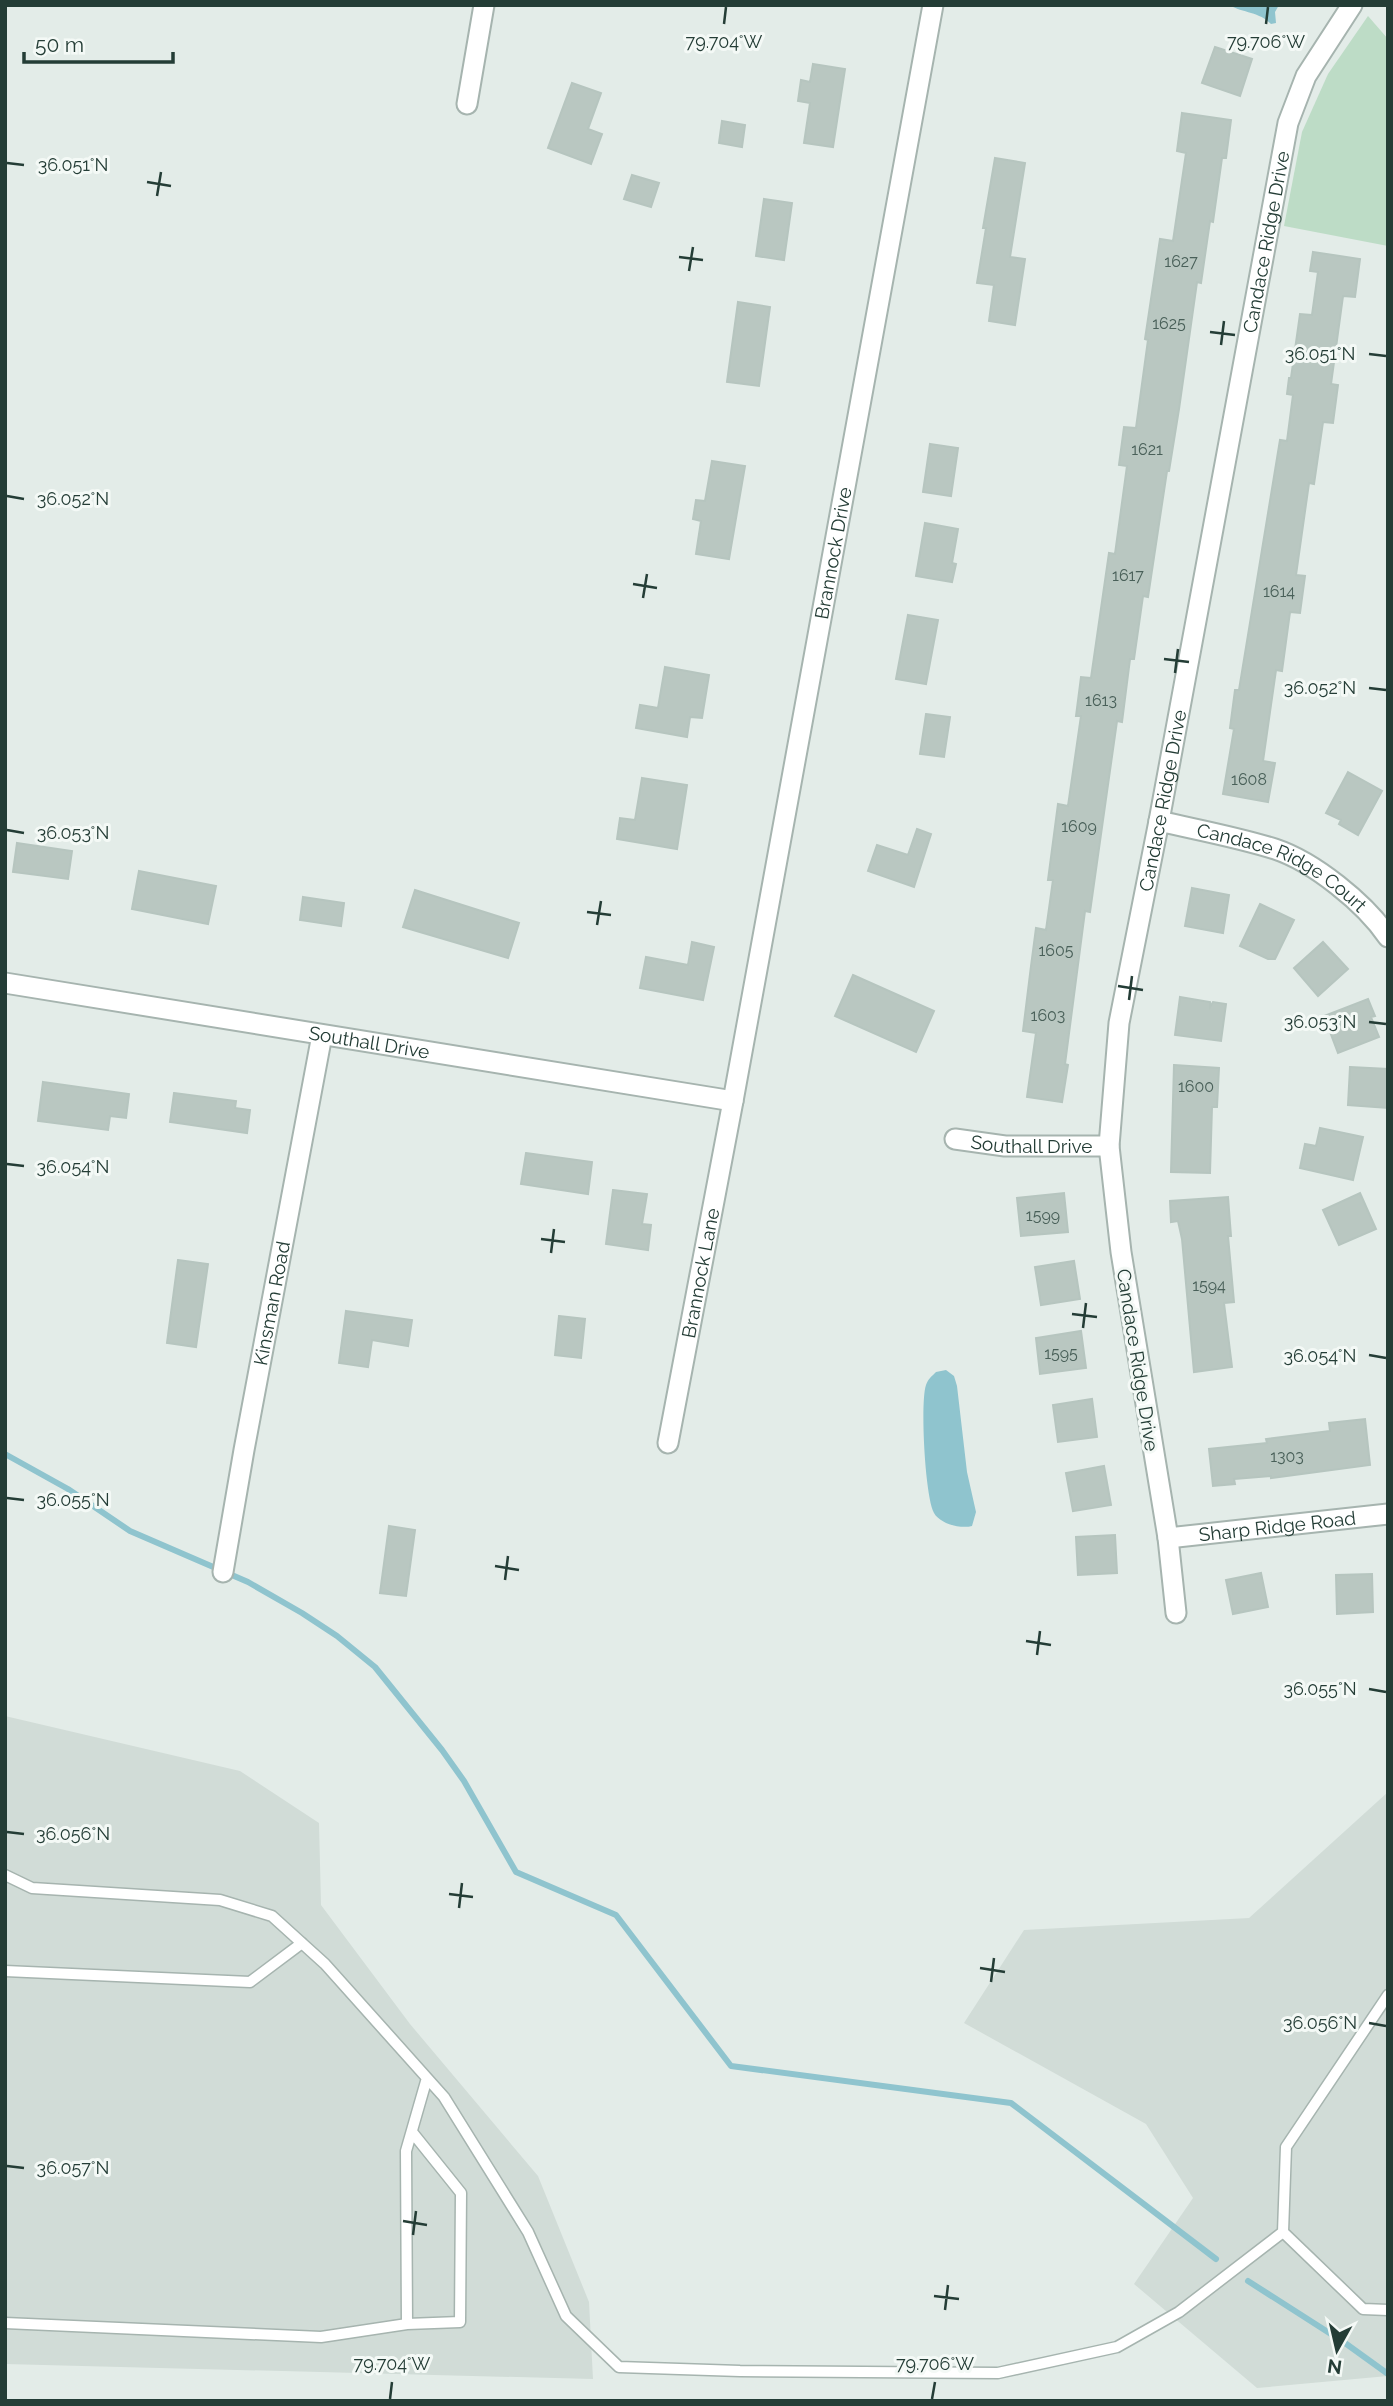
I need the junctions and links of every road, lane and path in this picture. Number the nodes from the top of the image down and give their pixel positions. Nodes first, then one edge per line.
1 (484, 5) edge
2 (933, 5) edge
3 (1352, 5) edge
4 (467, 104) dead end
5 (1159, 821) junction
6 (1388, 937) edge
7 (5, 983) edge
8 (322, 1035) junction
9 (733, 1101) junction
10 (955, 1139) dead end
11 (1109, 1146) junction
12 (668, 1443) dead end
13 (1388, 1514) edge
14 (1168, 1538) junction
15 (223, 1572) dead end
16 (1176, 1613) dead end
17 (5, 1875) edge
18 (302, 1942) junction
19 (5, 1971) edge
20 (1388, 1995) edge
21 (427, 2078) junction
22 (412, 2132) junction
23 (1283, 2232) junction
24 (1388, 2310) edge
25 (5, 2323) edge
26 (407, 2323) junction

1 - 4 street
2 - 9 street, Brannock Drive
3 - 5 street, Candace Ridge Drive
5 - 6 street, Candace Ridge Court
5 - 11 street, Candace Ridge Drive
7 - 8 street, Southall Drive
8 - 9 street, Southall Drive
8 - 15 street, Kinsman Road
9 - 12 street, Brannock Lane
10 - 11 street, Southall Drive
11 - 14 street, Candace Ridge Drive
13 - 14 street, Sharp Ridge Road
14 - 16 street, Candace Ridge Drive
17 - 18 lane
18 - 19 lane
18 - 21 lane
20 - 23 lane
21 - 22 lane
21 - 23 lane
22 - 26 lane
22 - 26 lane
23 - 24 lane
25 - 26 lane

